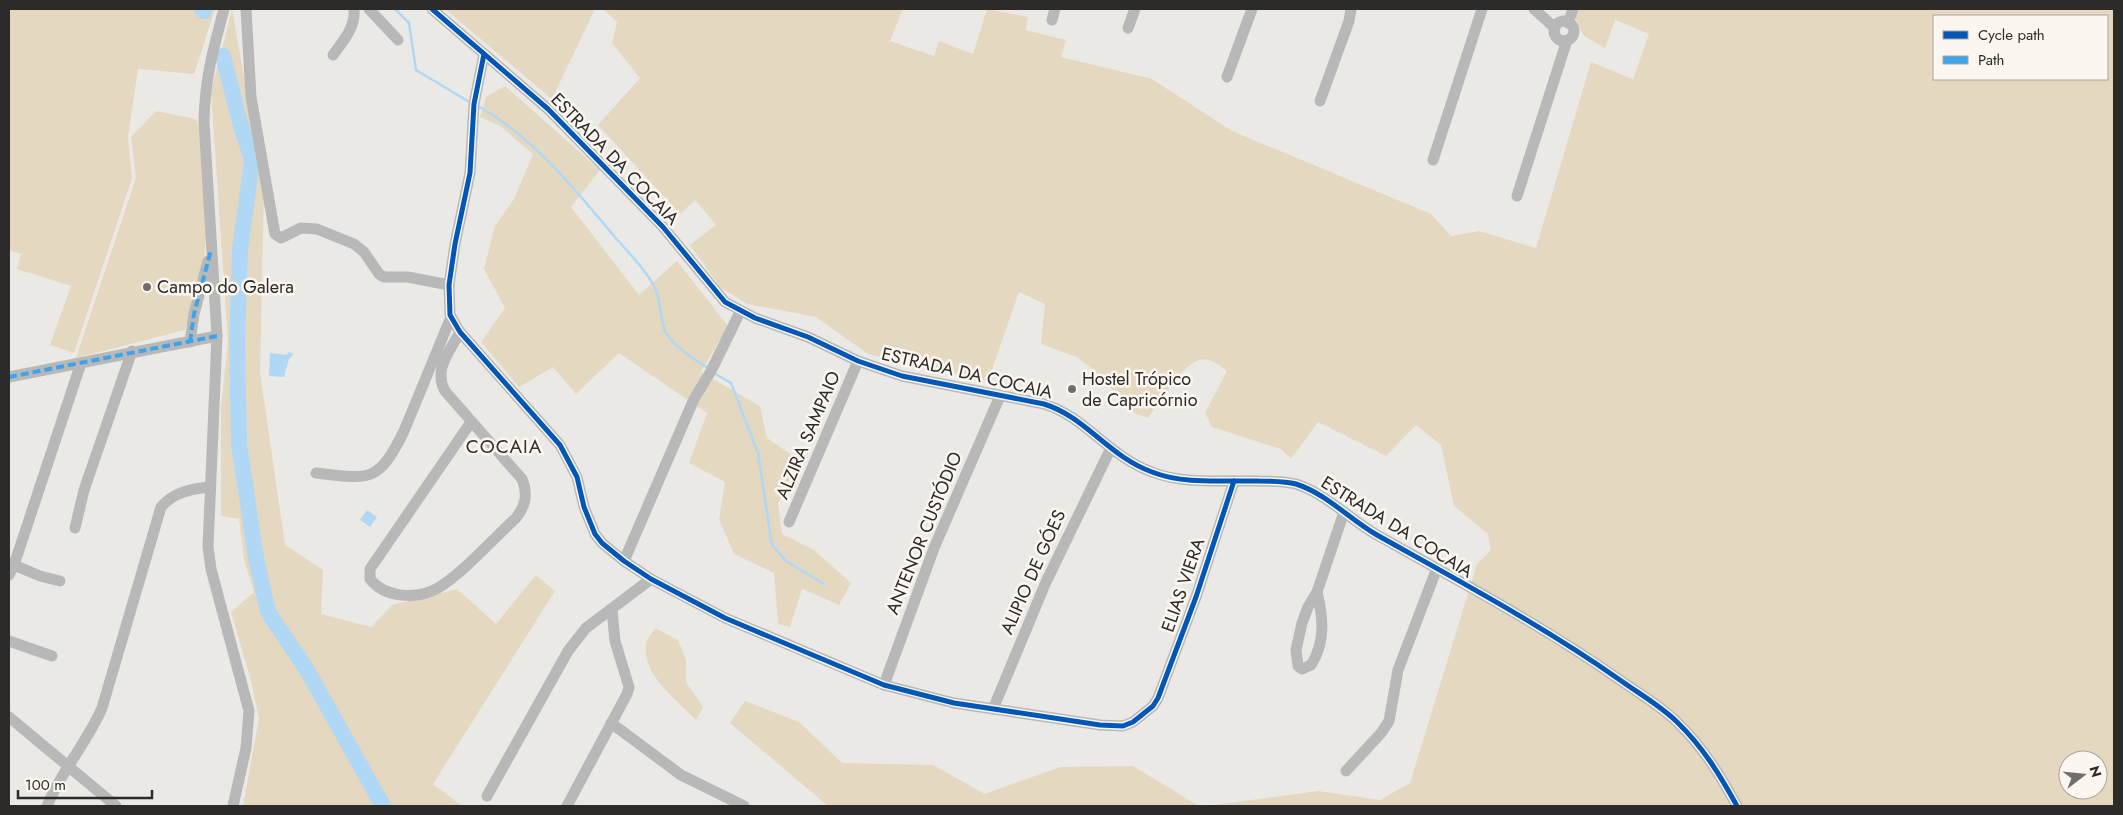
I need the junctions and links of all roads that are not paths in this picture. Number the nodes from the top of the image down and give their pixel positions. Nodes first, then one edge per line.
1 (224, 9) edge
2 (246, 9) edge
3 (354, 9) edge
4 (369, 9) edge
5 (432, 9) edge
6 (1135, 9) edge
7 (1252, 9) edge
8 (1351, 9) edge
9 (1482, 9) edge
10 (1534, 9) edge
11 (1573, 9) edge
12 (1568, 23) junction
13 (1128, 28) dead end
14 (1555, 28) junction
15 (398, 40) dead end
16 (1567, 40) junction
17 (484, 54) junction
18 (333, 55) dead end
19 (1227, 78) dead end
20 (1320, 101) dead end
21 (1433, 160) dead end
22 (1517, 196) dead end
23 (211, 250) junction
24 (449, 285) junction
25 (740, 312) junction
26 (451, 317) junction
27 (460, 332) junction
28 (217, 336) junction
29 (190, 342) junction
30 (132, 351) junction
31 (858, 361) junction
32 (81, 363) junction
33 (9, 377) edge
34 (1000, 396) junction
35 (471, 422) junction
36 (1110, 450) junction
37 (316, 473) dead end
38 (1234, 481) junction
39 (210, 486) junction
40 (1344, 512) junction
41 (789, 522) dead end
42 (75, 528) dead end
43 (624, 561) junction
44 (1437, 568) junction
45 (11, 570) edge
46 (651, 579) junction
47 (60, 581) dead end
48 (1317, 592) junction
49 (612, 610) junction
50 (9, 641) edge
51 (52, 656) dead end
52 (884, 685) junction
53 (993, 709) junction
54 (9, 717) edge
55 (611, 723) junction
56 (69, 766) junction
57 (1346, 770) dead end
58 (487, 796) dead end
59 (571, 805) edge
60 (47, 806) edge
61 (116, 806) edge
62 (233, 806) edge
63 (744, 806) edge
64 (1737, 806) edge

1 - 23 street
2 - 24 street
3 - 18 street
4 - 15 street
5 - 17 street, ESTRADA DA COCAIA
6 - 13 street
7 - 19 street
8 - 20 street
9 - 21 street
10 - 14 street
11 - 12 street
12 - 14 street
12 - 16 street
14 - 16 street
16 - 22 street
17 - 24 street
17 - 25 street, ESTRADA DA COCAIA
23 - 28 street
23 - 29 street
24 - 26 street
25 - 31 street, ESTRADA DA COCAIA
25 - 43 street
26 - 27 street
26 - 37 street
27 - 35 street
27 - 43 street
28 - 29 street
28 - 39 street
29 - 30 street
30 - 32 street
30 - 42 street
31 - 34 street, ESTRADA DA COCAIA
31 - 41 street, ALZIRA SAMPAIO
32 - 33 street
32 - 45 street
34 - 36 street, ESTRADA DA COCAIA
34 - 52 street, ANTENOR CUSTÓDIO
35 - 35 street
36 - 38 street, ESTRADA DA COCAIA
36 - 53 street, ALIPIO DE GÓES
38 - 40 street, ESTRADA DA COCAIA
38 - 53 street
39 - 56 street
39 - 62 street
40 - 44 street, ESTRADA DA COCAIA
40 - 48 street
43 - 46 street
44 - 57 street
44 - 64 street, ESTRADA DA COCAIA
45 - 47 street
46 - 49 street
46 - 52 street
48 - 48 street
49 - 55 street
49 - 58 street
50 - 51 street
52 - 53 street
54 - 56 street
55 - 59 street
55 - 63 street
56 - 60 street
56 - 61 street

